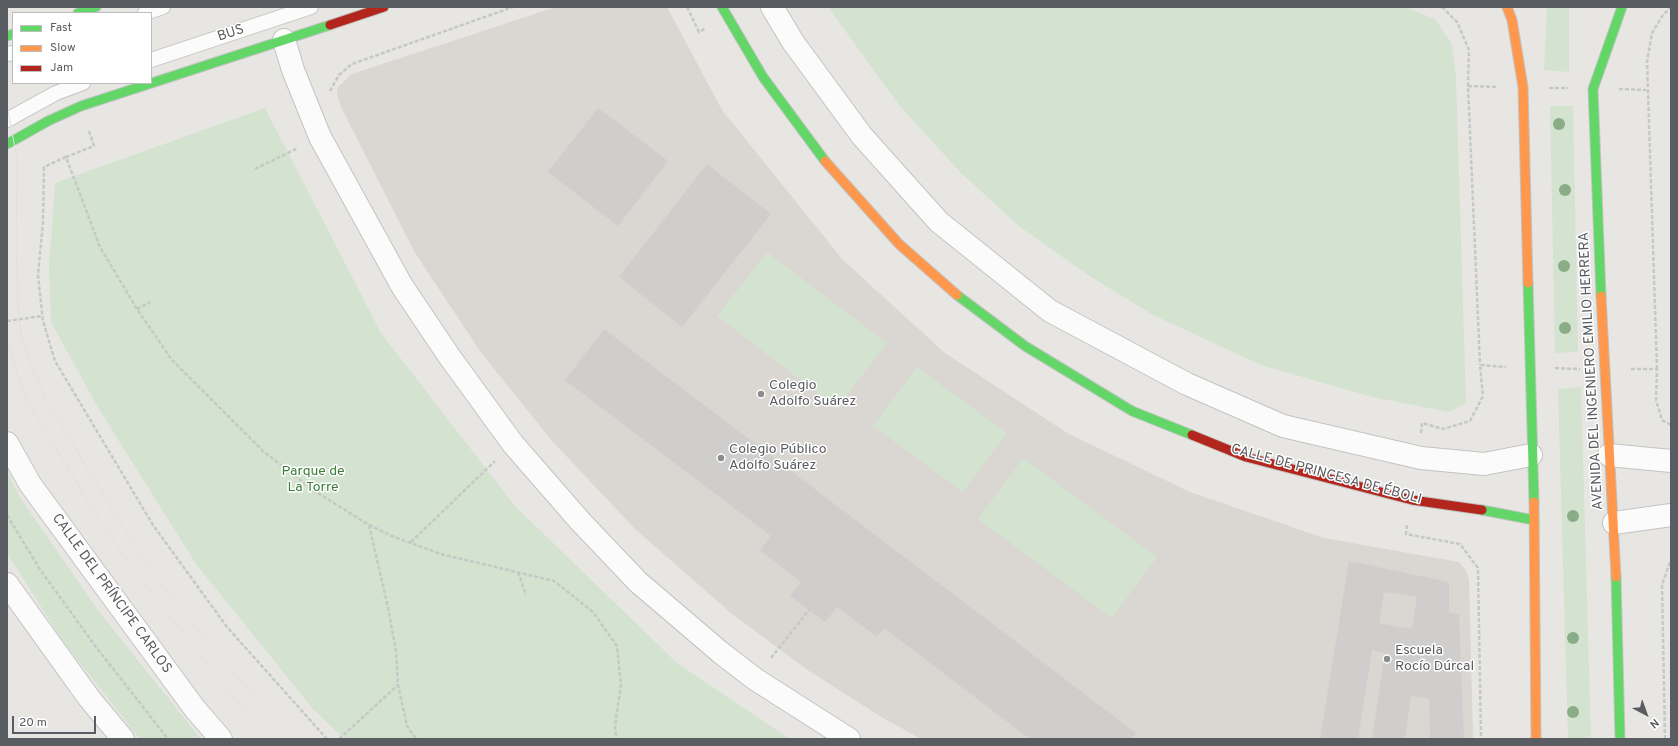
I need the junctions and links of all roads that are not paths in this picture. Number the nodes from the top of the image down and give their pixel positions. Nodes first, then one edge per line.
1 (96, 7) edge
2 (163, 7) edge
3 (311, 7) edge
4 (384, 7) edge
5 (722, 7) edge
6 (772, 7) edge
7 (1507, 7) edge
8 (1622, 7) edge
9 (81, 12) edge
10 (148, 12) edge
11 (284, 40) junction
12 (152, 60) edge
13 (152, 83) edge
14 (80, 84) edge
15 (149, 84) edge
16 (7, 120) edge
17 (7, 144) edge
18 (7, 443) edge
19 (1531, 454) junction
20 (1609, 455) junction
21 (1671, 461) edge
22 (1671, 515) edge
23 (1534, 520) junction
24 (1614, 523) junction
25 (7, 584) edge
26 (123, 739) edge
27 (221, 739) edge
28 (849, 739) edge
29 (1536, 739) edge
30 (1620, 739) edge

1 - 9 street
2 - 10 lane
3 - 12 lane, BUS
4 - 11 street
5 - 23 street, CALLE DE PRINCESA DE ÉBOLI
6 - 19 street
7 - 19 street
8 - 20 street, AVENIDA DEL INGENIERO EMILIO HERRERA
11 - 13 street
11 - 28 street
14 - 16 lane
15 - 17 street
18 - 27 street, CALLE DEL PRÍNCIPE CARLOS
19 - 23 street
20 - 21 street
20 - 24 street, AVENIDA DEL INGENIERO EMILIO HERRERA
22 - 24 street
23 - 29 street
24 - 30 street, AVENIDA DEL INGENIERO EMILIO HERRERA
25 - 26 street

